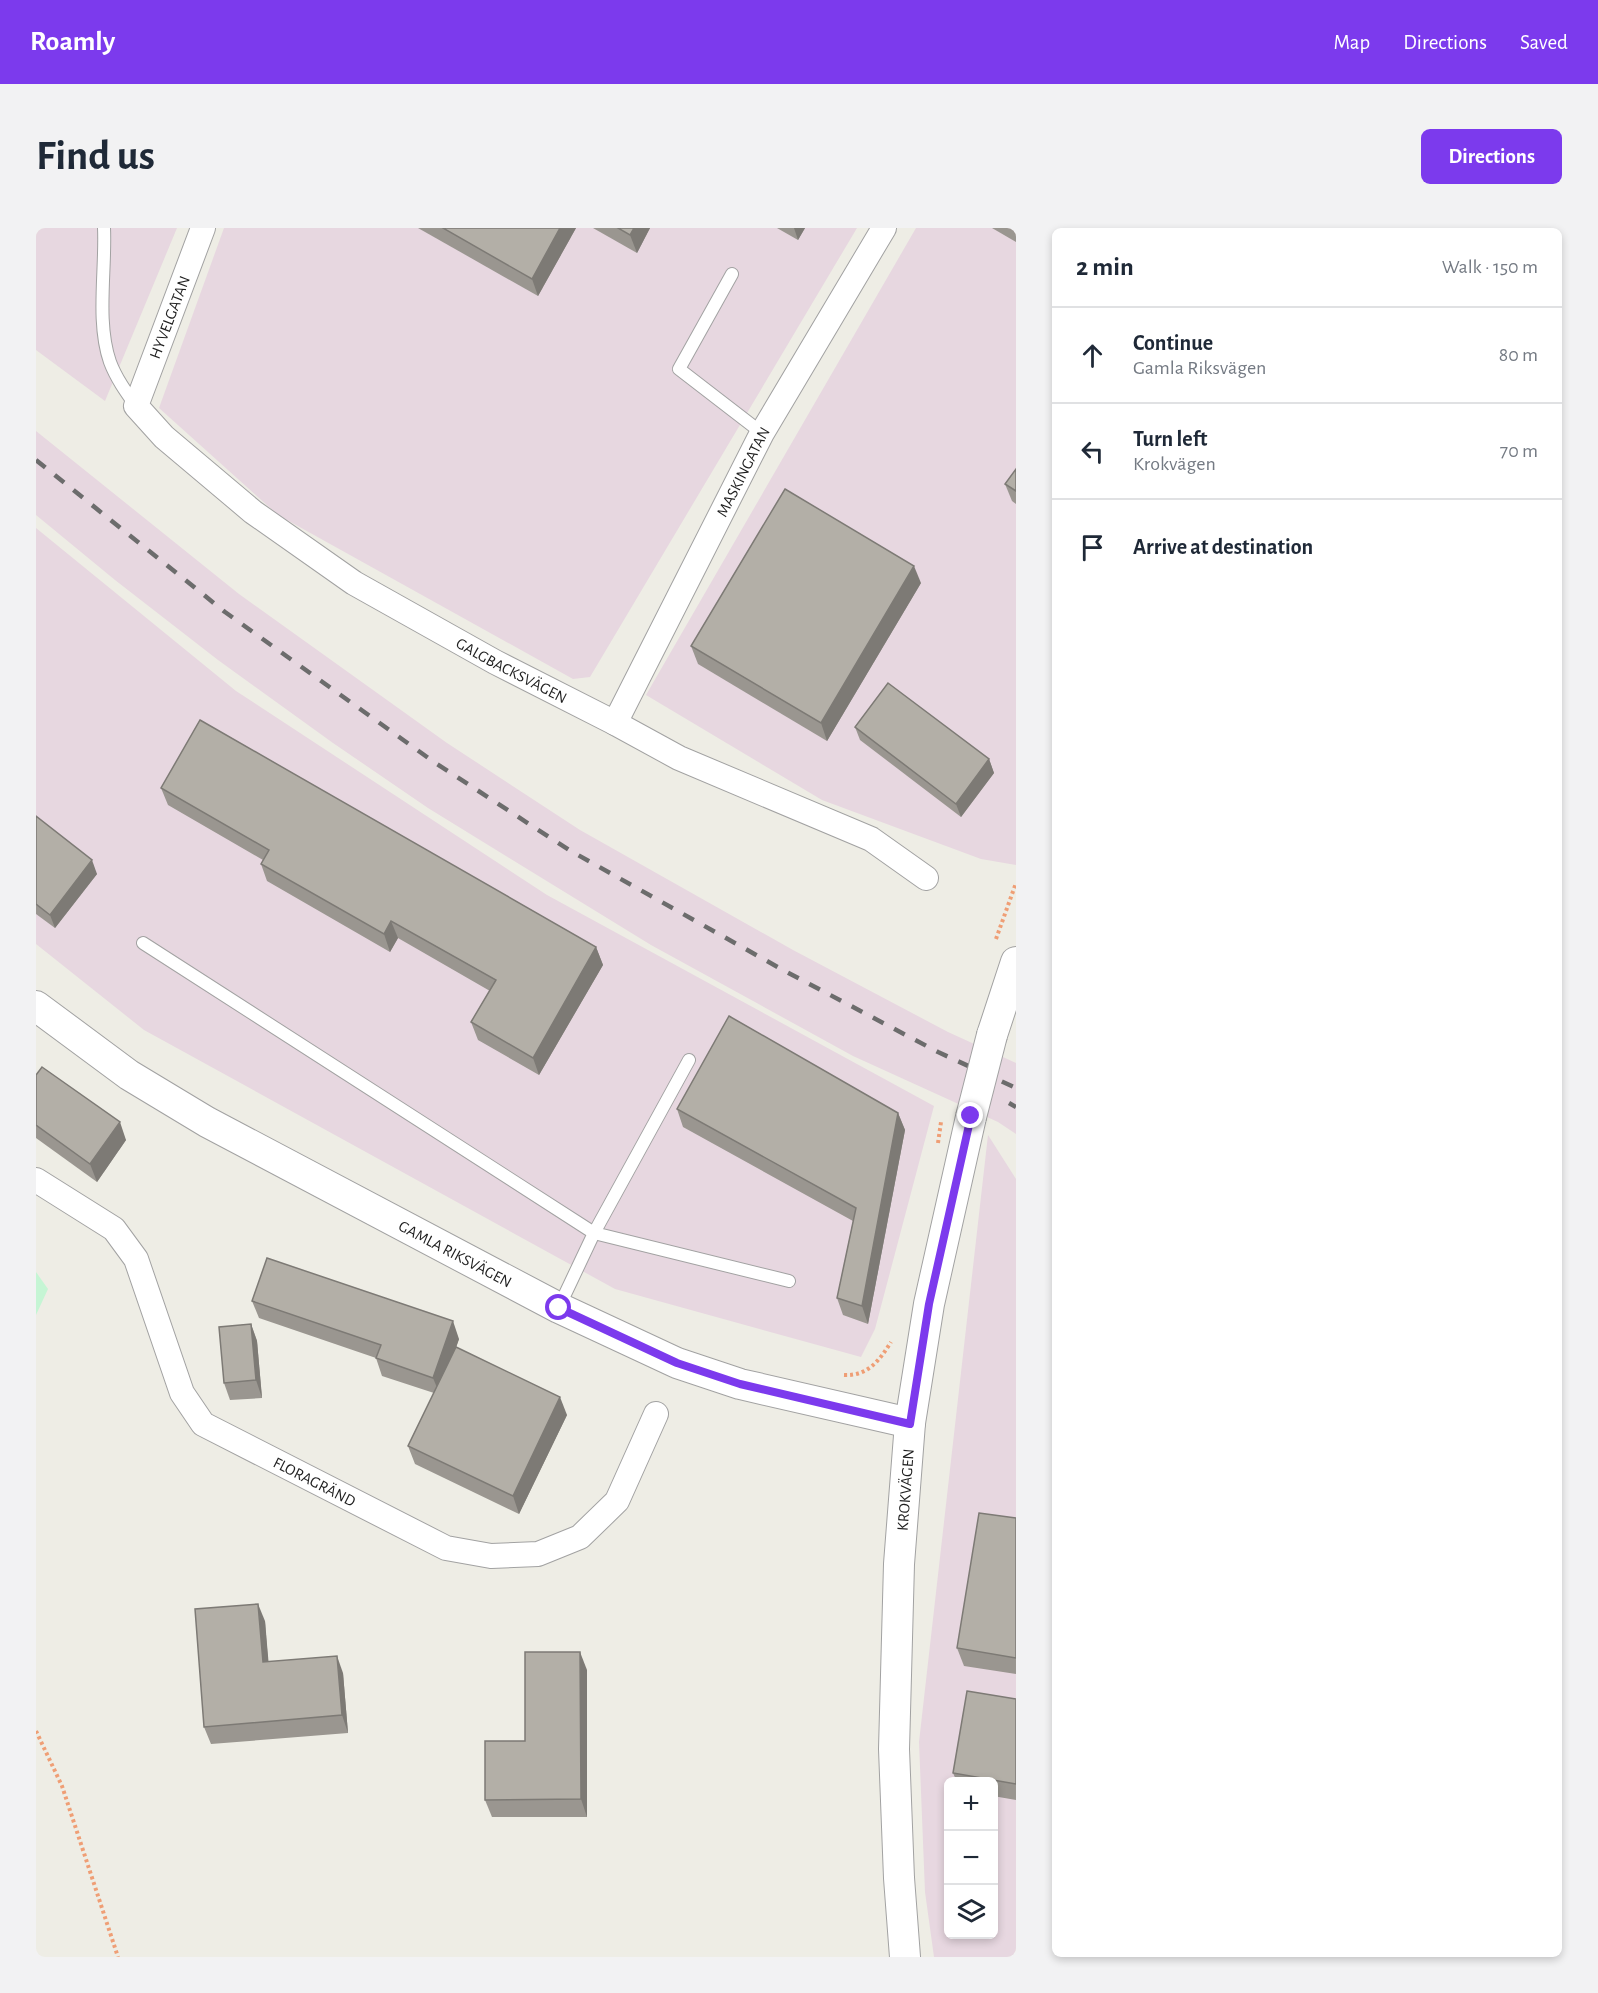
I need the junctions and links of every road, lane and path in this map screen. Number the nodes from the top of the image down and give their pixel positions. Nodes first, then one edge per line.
1 (104, 228) edge
2 (203, 228) edge
3 (884, 228) edge
4 (732, 274) dead end
5 (136, 406) junction
6 (762, 433) junction
7 (615, 723) junction
8 (926, 878) dead end
9 (143, 943) dead end
10 (1016, 962) edge
11 (36, 1006) edge
12 (689, 1060) dead end
13 (36, 1180) edge
14 (594, 1233) junction
15 (789, 1281) dead end
16 (559, 1308) junction
17 (656, 1414) dead end
18 (910, 1424) junction
19 (36, 1731) edge
20 (118, 1957) edge
21 (905, 1957) edge

1 - 5 lane
2 - 5 street, HYVELGATAN
3 - 6 street, MASKINGATAN
4 - 6 lane
5 - 7 street, GALGBACKSVÄGEN
6 - 7 street, MASKINGATAN
7 - 8 street, GALGBACKSVÄGEN
9 - 14 lane
10 - 18 street, KROKVÄGEN, bridge
11 - 16 street, GAMLA RIKSVÄGEN
12 - 14 lane
13 - 17 street, FLORAGRÄND
14 - 15 lane
14 - 16 lane
16 - 18 street, GAMLA RIKSVÄGEN
18 - 21 street, KROKVÄGEN
19 - 20 path

